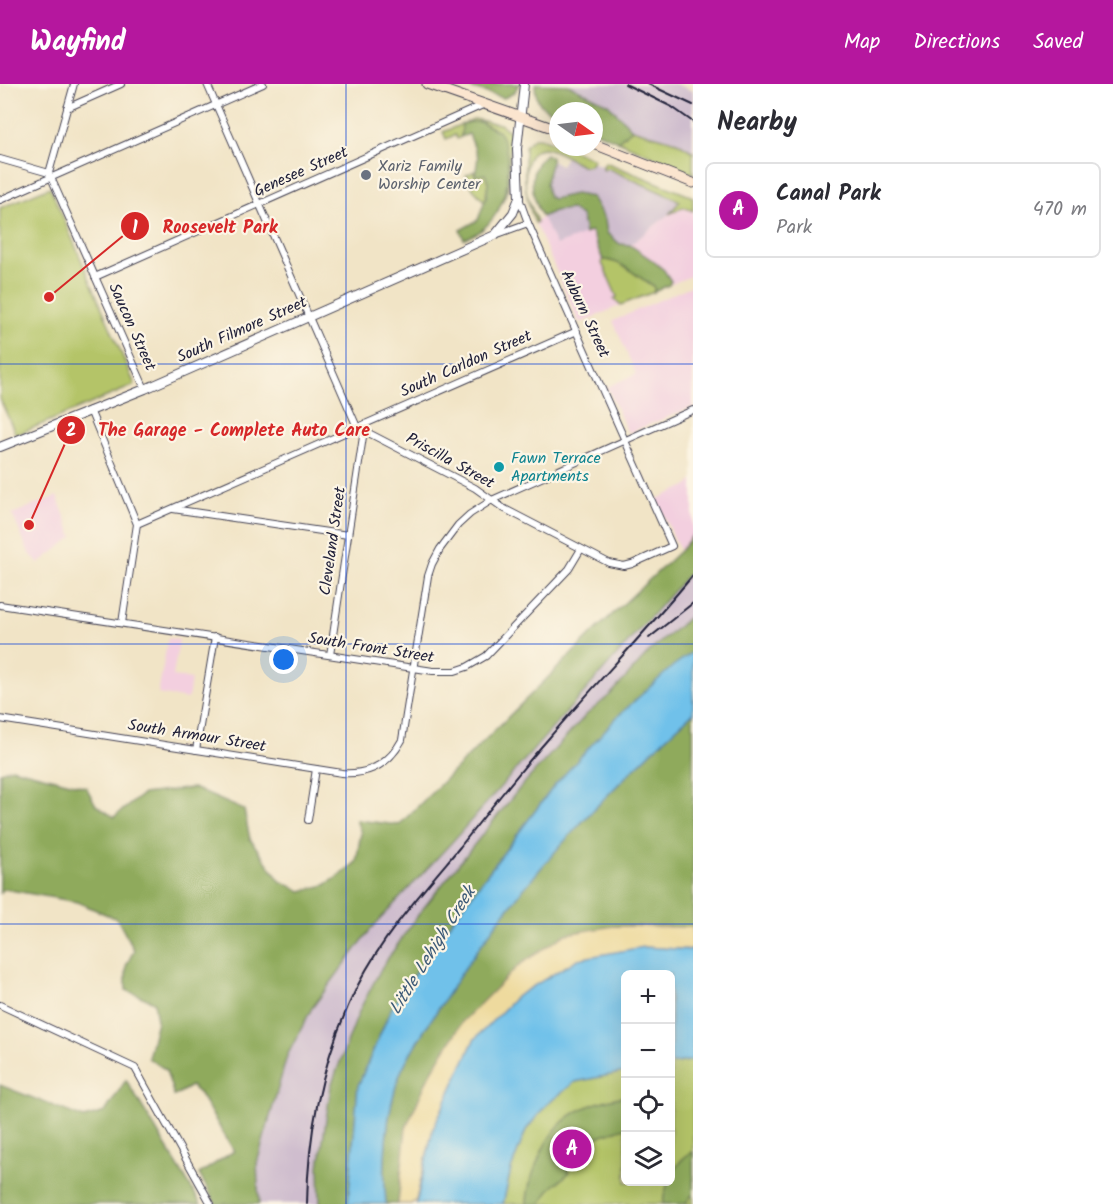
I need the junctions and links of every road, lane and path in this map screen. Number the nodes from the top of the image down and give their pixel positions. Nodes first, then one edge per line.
1 (74, 84) edge
2 (121, 84) edge
3 (207, 84) edge
4 (263, 84) edge
5 (427, 84) edge
6 (524, 84) edge
7 (216, 105) junction
8 (485, 105) junction
9 (67, 108) junction
10 (520, 116) junction
11 (549, 127) edge
12 (603, 148) edge
13 (0, 159) edge
14 (50, 176) junction
15 (693, 183) edge
16 (519, 198) junction
17 (0, 200) edge
18 (260, 205) junction
19 (528, 223) junction
20 (495, 235) junction
21 (95, 277) junction
22 (308, 317) junction
23 (577, 331) junction
24 (145, 389) junction
25 (90, 410) junction
26 (693, 410) edge
27 (360, 428) junction
28 (625, 440) junction
29 (0, 447) edge
30 (492, 500) junction
31 (173, 508) junction
32 (137, 524) junction
33 (348, 535) junction
34 (672, 546) joint
35 (581, 549) junction
36 (0, 605) edge
37 (122, 623) junction
38 (215, 637) junction
39 (330, 656) junction
40 (413, 668) junction
41 (0, 719) edge
42 (196, 750) junction
43 (316, 769) junction
44 (308, 820) dead end
45 (0, 1005) edge
46 (211, 1204) edge

1 - 9 street
2 - 9 street
3 - 7 street
4 - 7 street
5 - 8 main road
6 - 10 street, Auburn Street
7 - 14 street
7 - 18 street
8 - 10 main road
8 - 18 street, Genesee Street
9 - 14 street
10 - 11 main road
10 - 16 street, Auburn Street
12 - 15 main road
13 - 14 street
14 - 17 street
14 - 21 street, Saucon Street
16 - 19 street, Auburn Street
16 - 20 street, South Filmore Street
18 - 21 street, Genesee Street
18 - 22 street
19 - 20 street, South Filmore Street
19 - 23 street, Auburn Street
20 - 22 street, South Filmore Street
21 - 24 street, Saucon Street
22 - 24 street, South Filmore Street
22 - 27 street
23 - 27 street, South Carldon Street
23 - 28 street, Auburn Street
24 - 25 street, South Filmore Street
25 - 29 street, South Filmore Street
25 - 32 street
26 - 28 street
27 - 30 street, Priscilla Street
27 - 31 street, South Carldon Street
27 - 33 street, Cleveland Street
28 - 30 street
28 - 34 street, Auburn Street
30 - 35 street, Priscilla Street
30 - 40 street
31 - 32 street, South Carldon Street
31 - 33 street
32 - 37 street
33 - 39 street, Cleveland Street
34 - 35 street, Priscilla Street
35 - 40 street, South Front Street
36 - 37 street, South Front Street
37 - 38 street, South Front Street
38 - 39 street, South Front Street
38 - 42 street
39 - 40 street, South Front Street
40 - 43 street, South Armour Street
41 - 42 street, South Armour Street
42 - 43 street, South Armour Street
43 - 44 street
45 - 46 street

